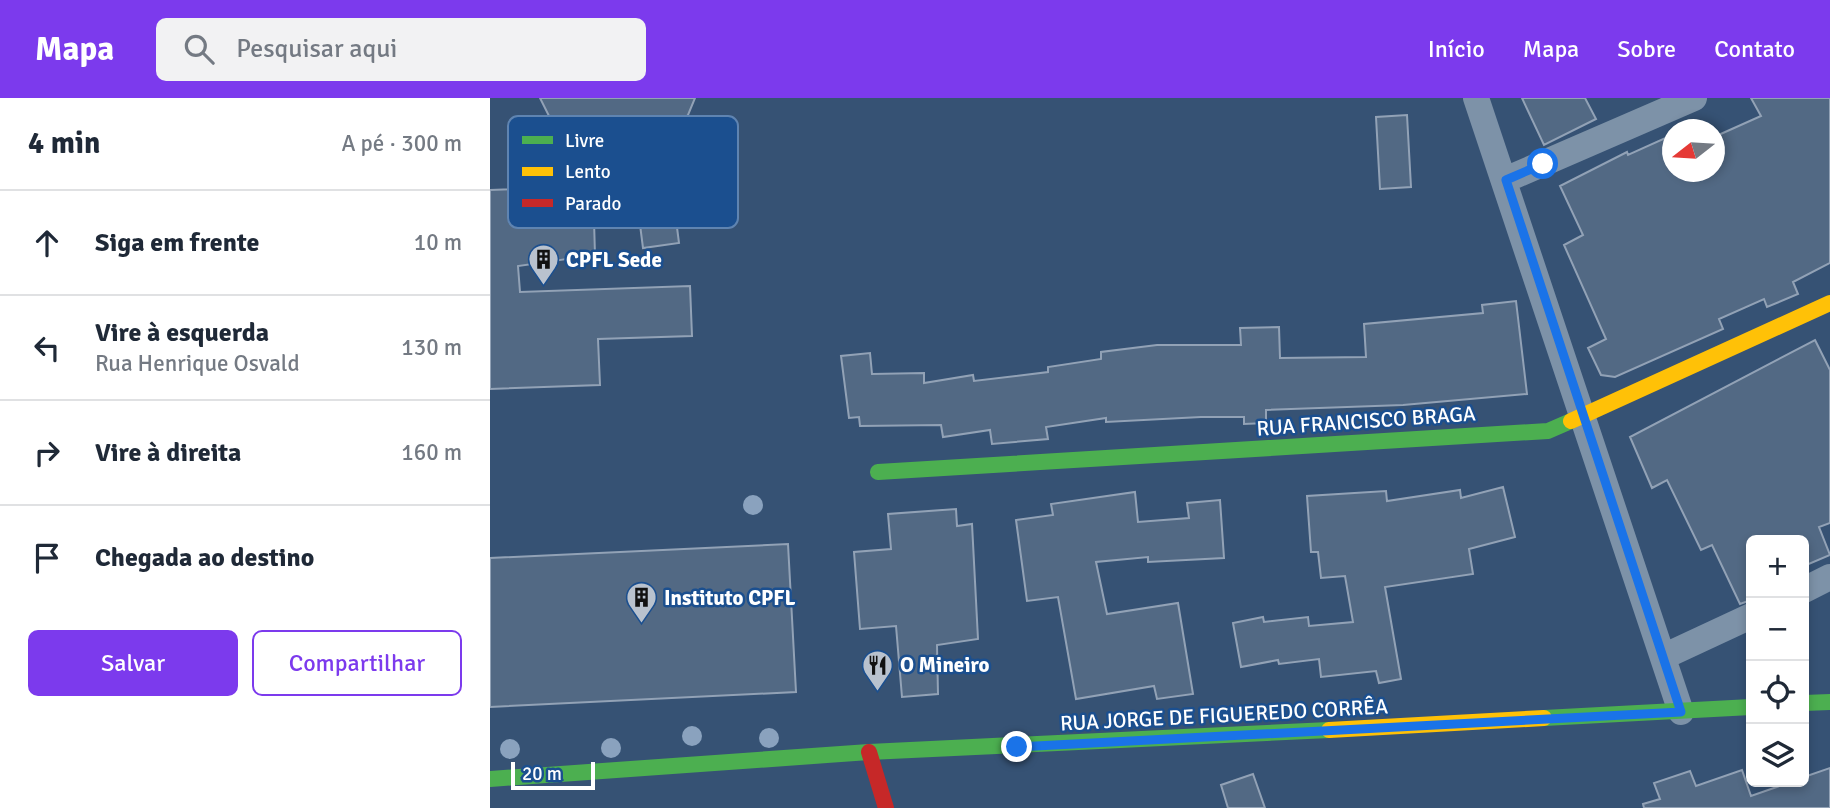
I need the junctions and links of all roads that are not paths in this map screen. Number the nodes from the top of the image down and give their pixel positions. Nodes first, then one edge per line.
1 (1476, 98) edge
2 (1694, 98) edge
3 (1506, 180) junction
4 (1830, 303) edge
5 (1585, 417) junction
6 (878, 472) dead end
7 (1830, 577) edge
8 (1809, 588) edge
9 (1746, 618) edge
10 (1663, 657) junction
11 (1830, 702) edge
12 (1809, 704) edge
13 (1746, 707) edge
14 (1681, 712) junction
15 (869, 752) junction
16 (490, 779) edge
17 (886, 808) edge

1 - 3 street
2 - 3 street
3 - 5 street
4 - 5 street, RUA FRANCISCO BRAGA
5 - 6 street, RUA FRANCISCO BRAGA
5 - 10 street
7 - 8 street
9 - 10 street
10 - 14 street
11 - 12 street
13 - 14 street, RUA JORGE DE FIGUEREDO CORRÊA
14 - 15 street, RUA JORGE DE FIGUEREDO CORRÊA
15 - 16 street, RUA JORGE DE FIGUEREDO CORRÊA
15 - 17 street

